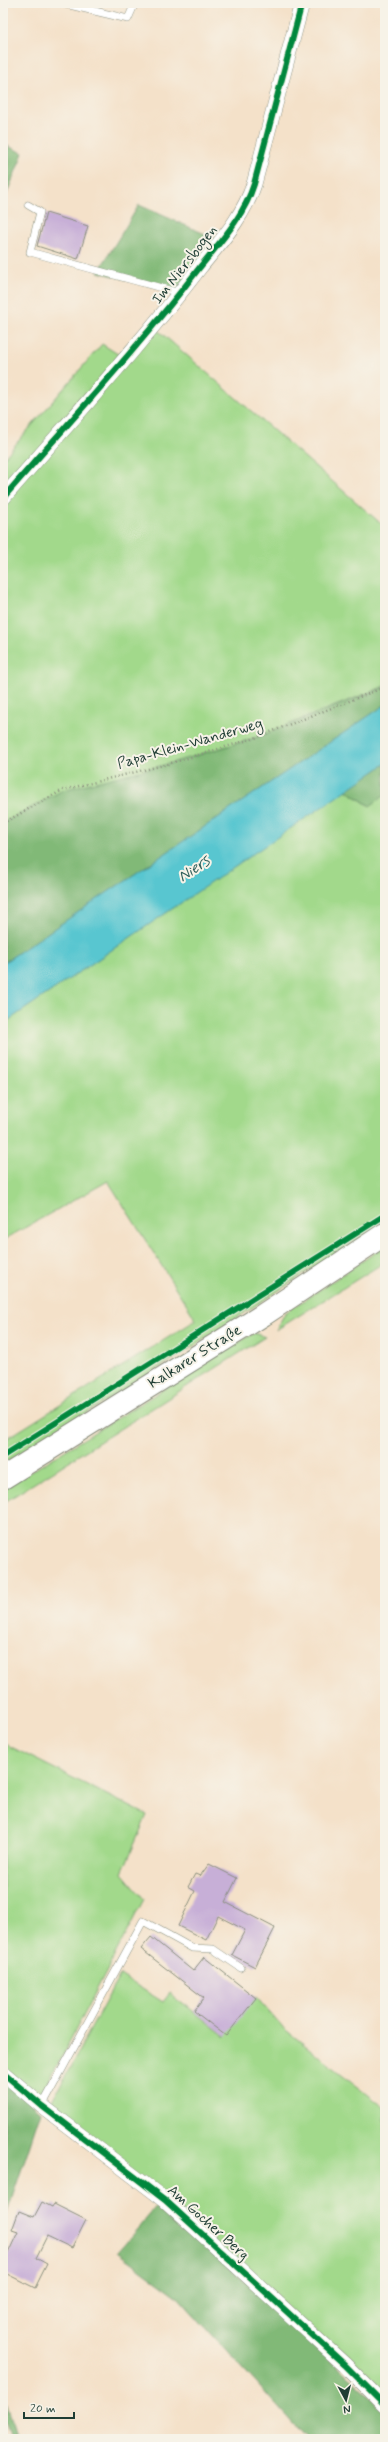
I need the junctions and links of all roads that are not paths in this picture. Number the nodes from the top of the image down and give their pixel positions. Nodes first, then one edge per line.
1 (61, 3) edge
2 (135, 3) edge
3 (302, 3) edge
4 (28, 205) dead end
5 (180, 294) junction
6 (3, 498) edge
7 (385, 1234) edge
8 (3, 1478) edge
9 (241, 1968) dead end
10 (3, 2073) edge
11 (42, 2106) junction
12 (385, 2405) edge

1 - 2 lane
3 - 5 street, Im Niersbogen
4 - 5 lane
5 - 6 street, Im Niersbogen
7 - 8 main road, Kalkarer Straße
9 - 11 lane
10 - 11 street, Am Gocher Berg
11 - 12 street, Am Gocher Berg

